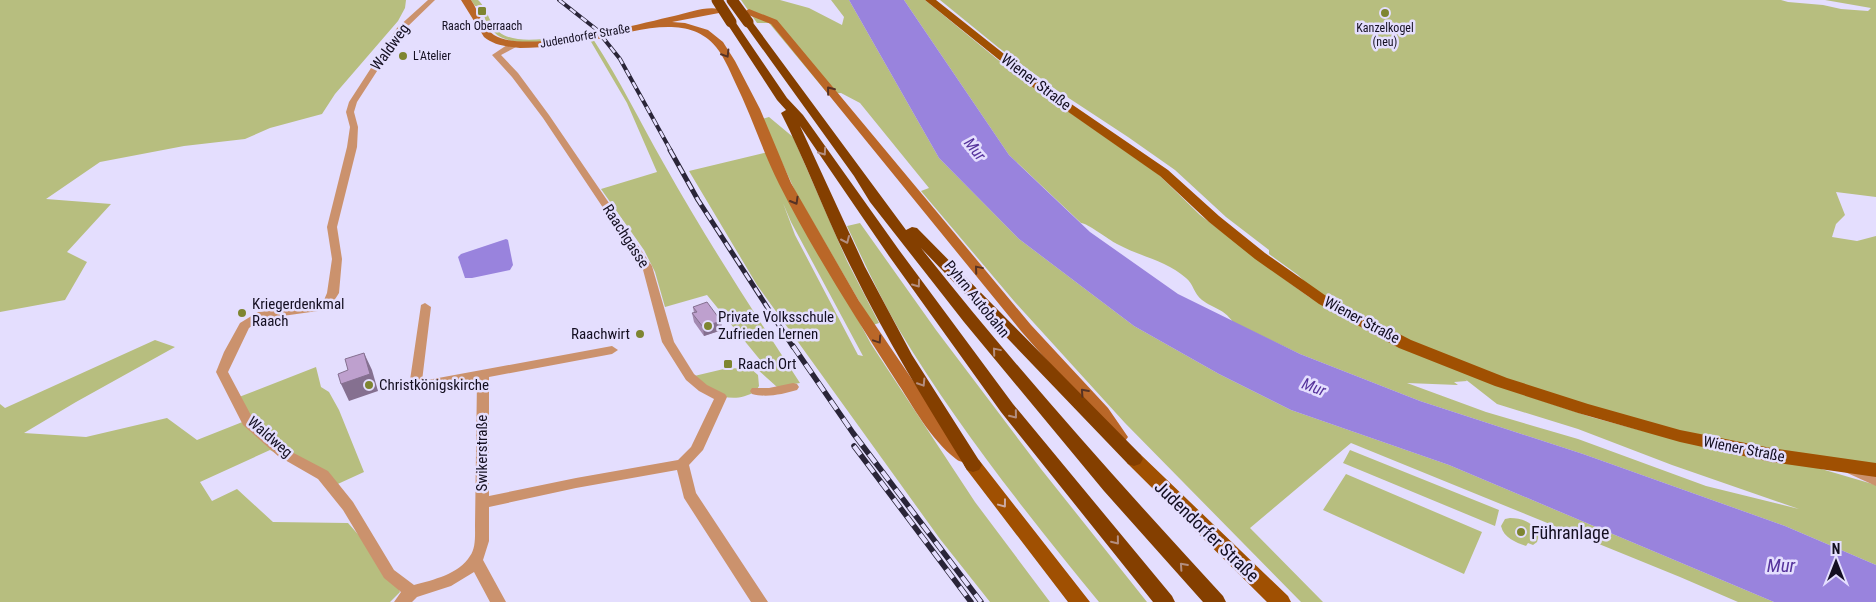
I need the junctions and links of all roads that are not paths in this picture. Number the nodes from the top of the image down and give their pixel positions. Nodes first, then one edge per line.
1 (432, 0) edge
2 (466, 0) edge
3 (732, 0) edge
4 (930, 0) edge
5 (716, 5) edge
6 (749, 17) junction
7 (636, 26) junction
8 (714, 38) junction
9 (517, 45) junction
10 (782, 100) junction
11 (860, 175) junction
12 (426, 307) dead end
13 (612, 350) dead end
14 (484, 373) junction
15 (793, 388) dead end
16 (756, 391) dead end
17 (1134, 459) junction
18 (682, 464) junction
19 (973, 465) junction
20 (1848, 467) junction
21 (1876, 470) edge
22 (1876, 481) edge
23 (482, 504) junction
24 (476, 560) junction
25 (407, 597) edge
26 (498, 602) edge
27 (760, 602) edge
28 (1080, 602) edge
29 (1165, 602) edge
30 (1216, 602) edge
31 (1281, 602) edge

1 - 25 street, Waldweg
2 - 9 main road, Judendorfer Straße
3 - 6 highway, Pyhrn Autobahn, bridge
4 - 20 main road, Wiener Straße
5 - 7 main road
5 - 8 main road
5 - 10 highway, bridge
6 - 11 highway, Pyhrn Autobahn
17 -> 6 main road
7 - 8 main road
7 - 9 main road, Judendorfer Straße
8 -> 19 main road
9 - 18 street, Raachgasse
10 -> 19 highway
10 -> 29 highway
11 - 17 highway
30 -> 11 highway, Pyhrn Autobahn
12 - 14 street
13 - 14 street
14 - 23 street, Swikerstraße
15 - 16 street
17 - 31 main road, Judendorfer Straße
18 - 23 street, Swikerstraße
18 - 27 street
19 -> 28 main road
20 - 21 main road, Wiener Straße
20 - 22 street
23 - 24 street, Swikerstraße
24 - 25 street
24 - 26 street

